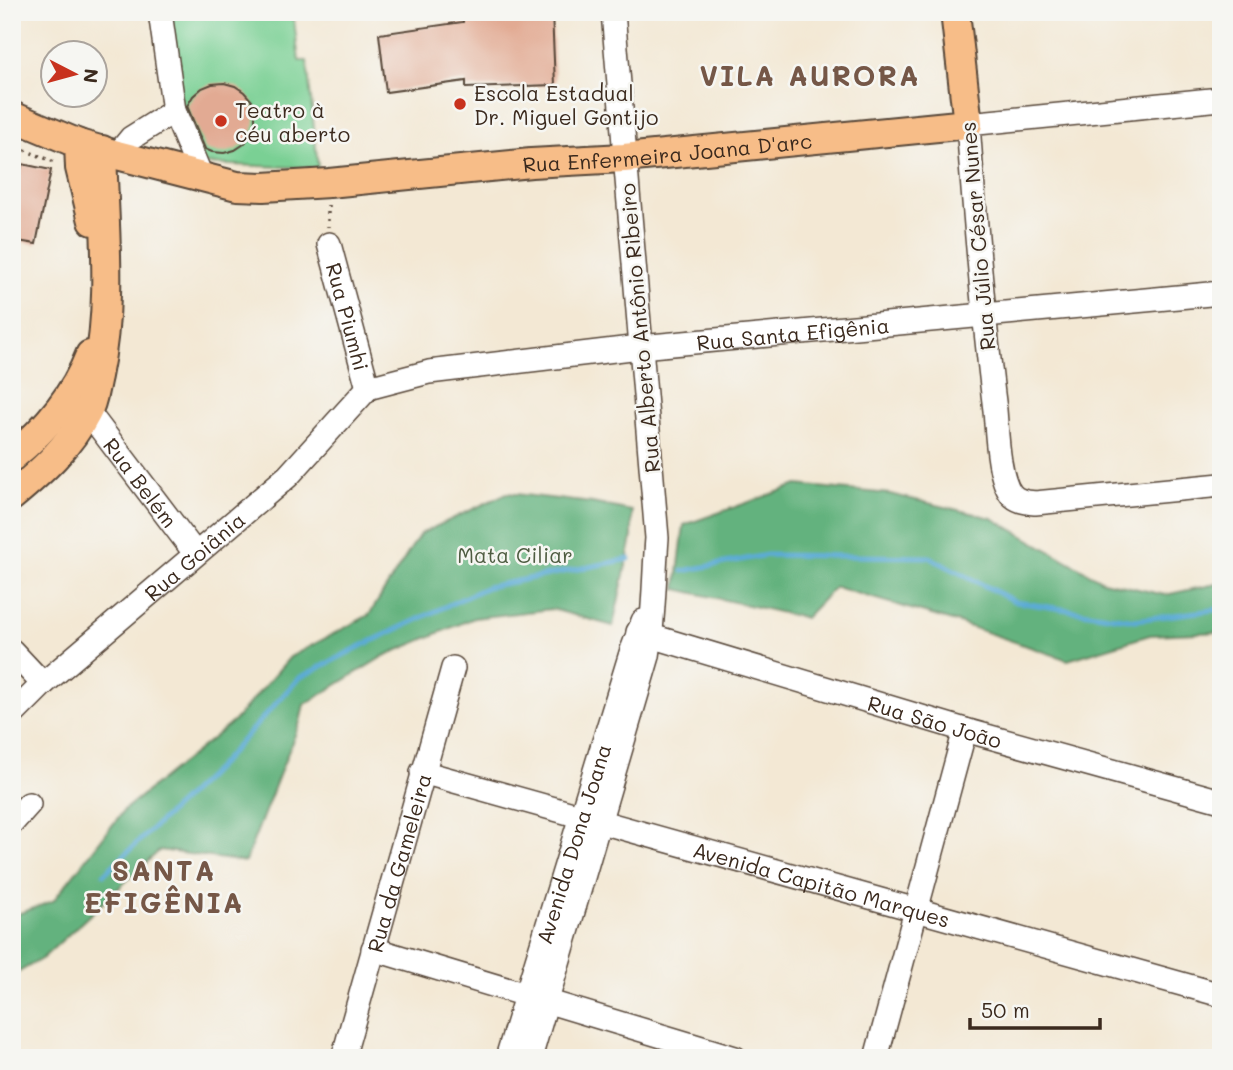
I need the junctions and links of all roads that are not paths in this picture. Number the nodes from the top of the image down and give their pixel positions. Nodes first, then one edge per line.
1 (160, 12) edge
2 (613, 12) edge
3 (955, 12) edge
4 (1221, 99) edge
5 (174, 111) junction
6 (12, 116) edge
7 (968, 124) junction
8 (99, 150) junction
9 (624, 158) junction
10 (201, 176) junction
11 (329, 244) dead end
12 (1221, 293) edge
13 (983, 317) junction
14 (640, 347) junction
15 (368, 388) junction
16 (80, 401) junction
17 (12, 457) edge
18 (1221, 485) edge
19 (12, 496) edge
20 (195, 554) junction
21 (645, 633) junction
22 (12, 651) edge
23 (453, 668) dead end
24 (43, 684) junction
25 (12, 715) edge
26 (965, 730) junction
27 (422, 772) junction
28 (1221, 801) edge
29 (29, 804) dead end
30 (590, 819) junction
31 (12, 823) edge
32 (916, 910) junction
33 (373, 949) junction
34 (1221, 995) edge
35 (536, 999) junction
36 (342, 1058) edge
37 (508, 1058) edge
38 (530, 1058) edge
39 (735, 1058) edge
40 (876, 1058) edge

1 - 5 street
2 - 9 street, Rua Alberto Antônio Ribeiro
3 - 7 main road, Rua Júlio César Nunes
4 - 7 street, Rua Enfermeira Joana D'arc
5 - 8 street
5 - 10 street
6 - 8 main road, Rua Enfermeira Joana D'arc
7 - 9 main road, Rua Enfermeira Joana D'arc
7 - 13 street, Rua Júlio César Nunes
8 - 10 main road, Rua Enfermeira Joana D'arc
8 - 16 main road
9 - 10 main road, Rua Enfermeira Joana D'arc
9 - 14 street, Rua Alberto Antônio Ribeiro
11 - 15 street, Rua Piumhi
12 - 13 street, Rua Santa Efigênia
13 - 14 street, Rua Santa Efigênia
13 - 18 street, Rua Júlio César Nunes
14 - 15 street, Rua Santa Efigênia
14 - 21 street, Rua Alberto Antônio Ribeiro
15 - 20 street, Rua Goiânia
16 - 17 main road
16 - 19 main road
16 - 20 street, Rua Belém
20 - 24 street, Rua Goiânia
21 - 26 street, Rua São João
21 - 30 street, Avenida Dona Joana
22 - 24 street
23 - 27 street, Rua da Gameleira
24 - 25 street, Rua Goiânia
26 - 28 street, Rua São João
26 - 32 street
27 - 30 street, Avenida Capitão Marques
27 - 33 street, Rua da Gameleira
29 - 31 street
30 - 32 street, Avenida Capitão Marques
30 - 35 street, Avenida Dona Joana
32 - 34 street, Avenida Capitão Marques
32 - 40 street
33 - 35 street
33 - 36 street, Rua da Gameleira
35 - 37 street, Avenida Dona Joana
35 - 38 street, Avenida Dona Joana
35 - 39 street

